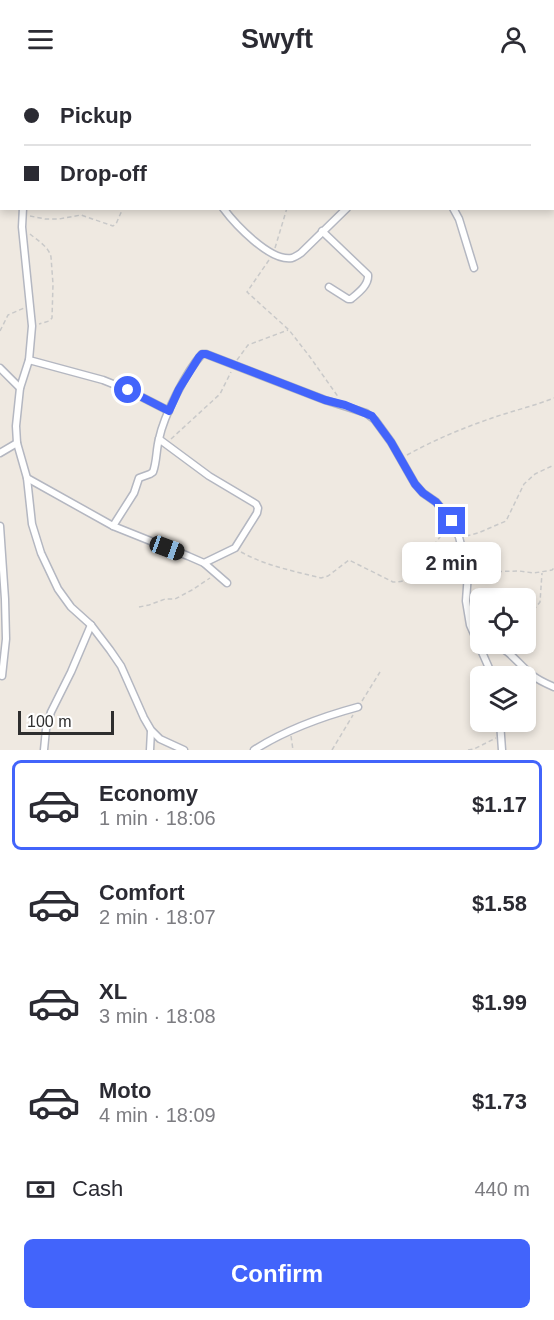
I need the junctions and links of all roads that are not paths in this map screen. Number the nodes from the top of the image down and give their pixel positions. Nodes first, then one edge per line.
1 (225, 210) edge
2 (344, 210) edge
3 (454, 210) edge
4 (23, 212) edge
5 (322, 231) junction
6 (474, 268) dead end
7 (329, 287) dead end
8 (29, 360) junction
9 (0, 368) edge
10 (20, 388) junction
11 (169, 411) junction
12 (159, 440) junction
13 (17, 443) junction
14 (0, 453) edge
15 (27, 478) junction
16 (0, 525) edge
17 (113, 526) junction
18 (204, 563) junction
19 (227, 583) dead end
20 (3, 598) edge
21 (91, 625) junction
22 (470, 625) edge
23 (510, 654) edge
24 (2, 676) dead end
25 (554, 687) edge
26 (358, 707) dead end
27 (151, 730) junction
28 (502, 732) edge
29 (44, 750) edge
30 (150, 750) edge
31 (184, 750) edge
32 (254, 750) edge
33 (502, 750) edge

1 - 5 street
2 - 5 street
3 - 6 street
4 - 8 street
5 - 7 street
8 - 10 street
8 - 11 street
9 - 10 street
10 - 13 street
11 - 12 street
11 - 22 street
12 - 17 street
12 - 18 street
13 - 14 street
13 - 15 street
15 - 17 street
15 - 21 street
16 - 20 street
17 - 18 street
18 - 19 street
20 - 24 street
21 - 27 street
21 - 29 street
23 - 25 street
26 - 32 street
27 - 30 street
27 - 31 street
28 - 33 street

